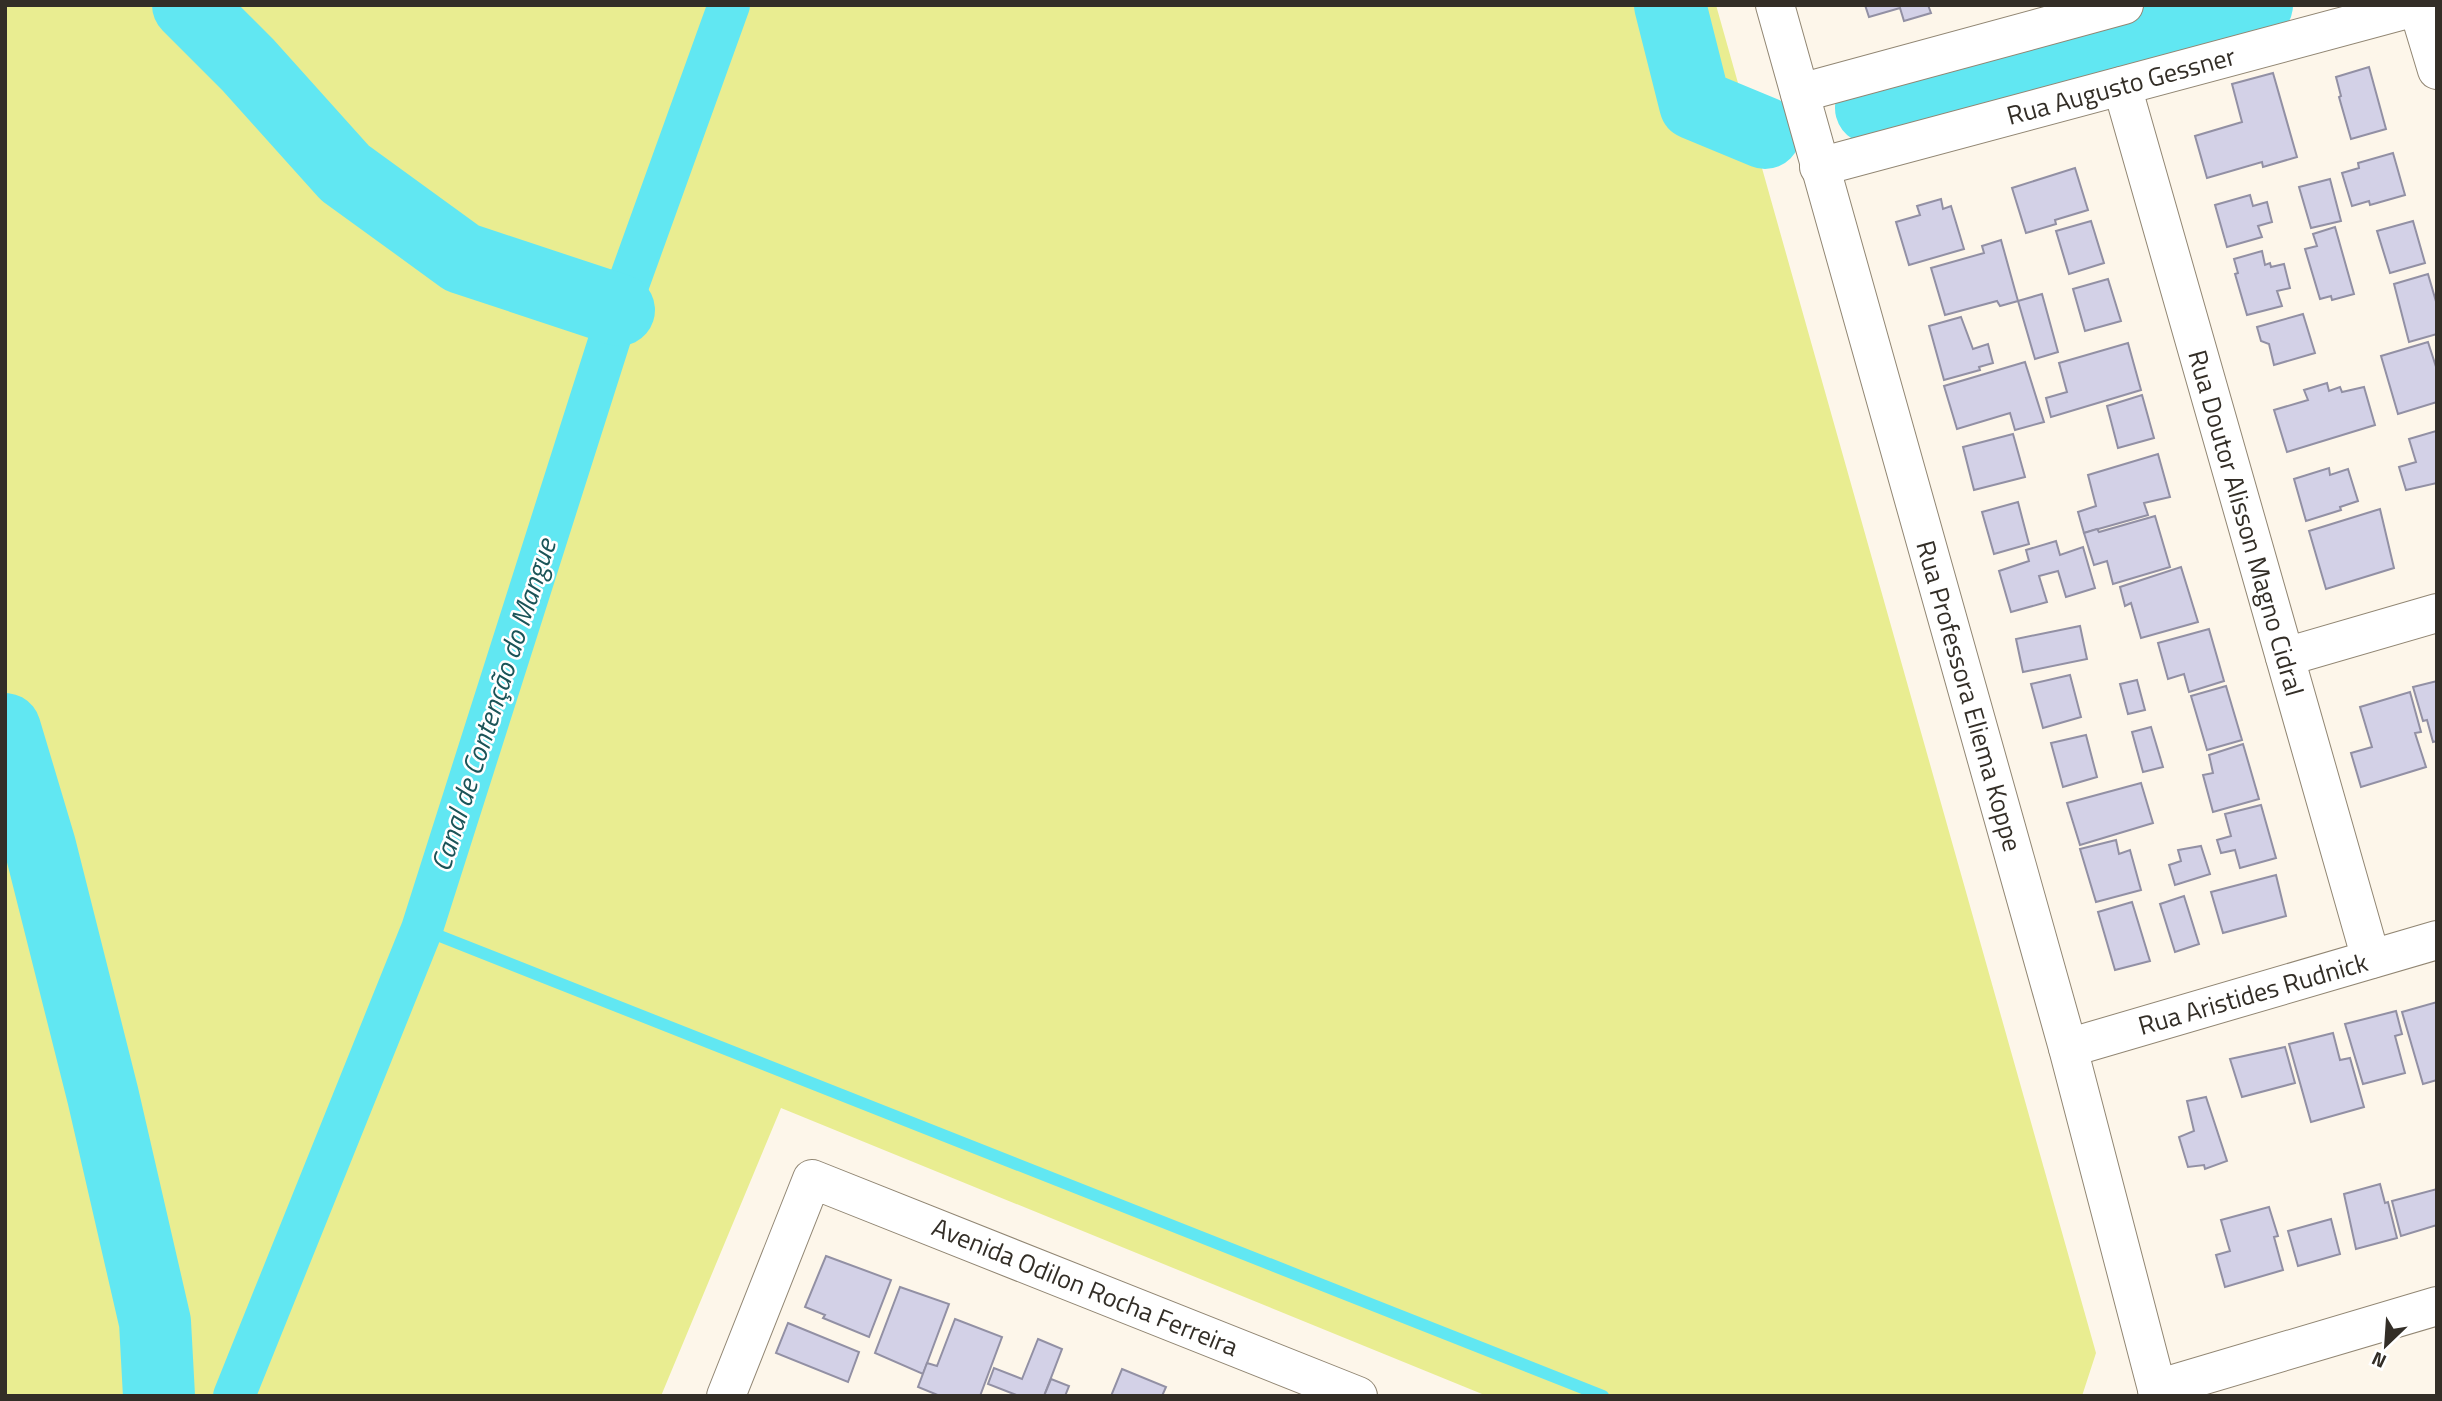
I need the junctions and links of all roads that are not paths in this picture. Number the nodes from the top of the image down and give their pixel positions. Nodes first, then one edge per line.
1 (1775, 5) edge
2 (2421, 6) edge
3 (2107, 7) edge
4 (2437, 70) edge
5 (2122, 86) junction
6 (1800, 93) junction
7 (1819, 167) junction
8 (2437, 613) edge
9 (2285, 657) junction
10 (2437, 940) edge
11 (2371, 959) junction
12 (2068, 1048) junction
13 (2437, 1306) edge
14 (2155, 1392) edge
15 (726, 1396) edge
16 (1358, 1396) edge

1 - 6 street, Rua Professora Eliema Koppe
2 - 4 street
2 - 5 street, Rua Augusto Gessner
3 - 6 street
5 - 7 street, Rua Augusto Gessner
5 - 9 street, Rua Doutor Alisson Magno Cidral
6 - 7 street, Rua Professora Eliema Koppe
7 - 12 street, Rua Professora Eliema Koppe
8 - 9 street
9 - 11 street, Rua Doutor Alisson Magno Cidral
10 - 11 street, Rua Aristides Rudnick
11 - 12 street, Rua Aristides Rudnick
12 - 14 street, Rua Professora Eliema Koppe
13 - 14 street
15 - 16 street, Avenida Odilon Rocha Ferreira

